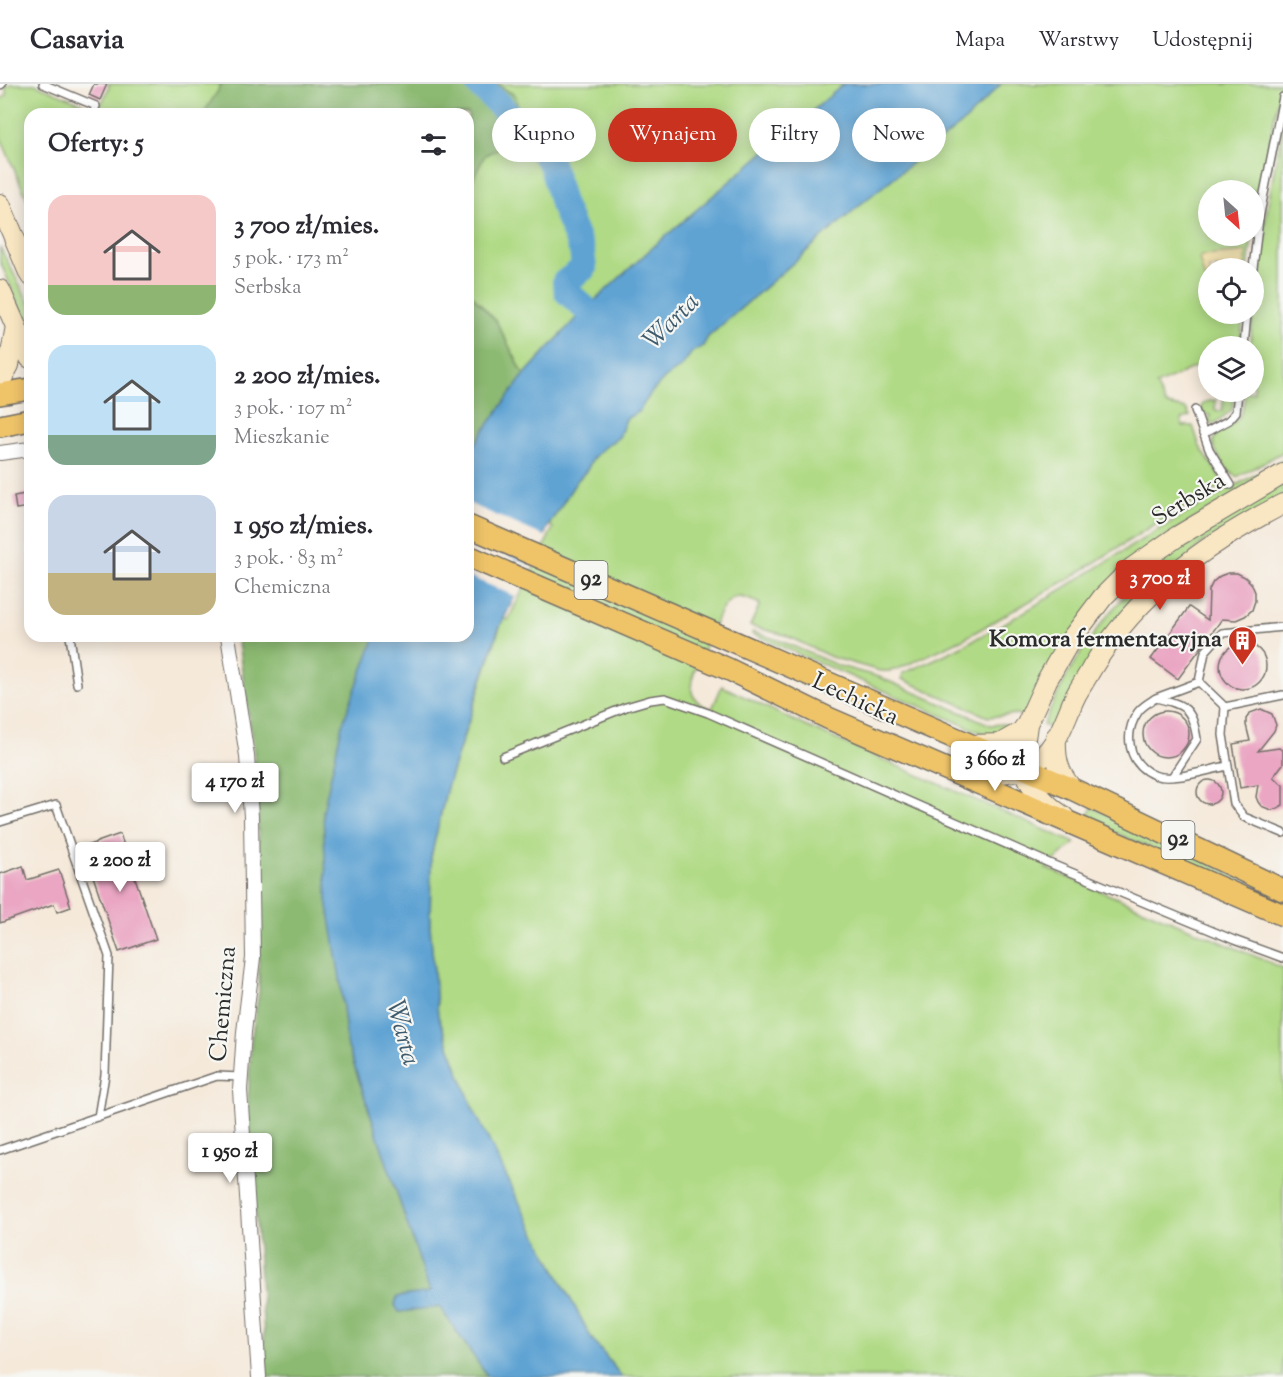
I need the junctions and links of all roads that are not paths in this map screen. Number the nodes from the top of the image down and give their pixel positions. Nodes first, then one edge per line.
1 (43, 84) edge
2 (1283, 97) edge
3 (95, 108) edge
4 (0, 204) edge
5 (1254, 258) edge
6 (24, 261) edge
7 (0, 290) edge
8 (16, 326) junction
9 (24, 344) edge
10 (0, 382) edge
11 (24, 390) edge
12 (0, 394) edge
13 (1237, 402) edge
14 (1195, 410) dead end
15 (24, 421) edge
16 (0, 426) edge
17 (1203, 434) junction
18 (24, 450) edge
19 (0, 453) edge
20 (1283, 474) edge
21 (1231, 485) dead end
22 (1283, 504) edge
23 (474, 529) edge
24 (474, 559) edge
25 (1283, 627) edge
26 (71, 642) edge
27 (229, 642) edge
28 (1199, 682) junction
29 (77, 684) dead end
30 (1283, 695) edge
31 (1156, 698) junction
32 (1225, 707) junction
33 (1027, 724) junction
34 (1056, 737) junction
35 (972, 745) junction
36 (503, 758) dead end
37 (1227, 766) junction
38 (1024, 768) junction
39 (958, 774) junction
40 (1172, 777) junction
41 (1072, 789) junction
42 (0, 822) edge
43 (1077, 825) junction
44 (1283, 833) edge
45 (1283, 890) edge
46 (1283, 915) edge
47 (1283, 958) edge
48 (241, 1077) junction
49 (98, 1117) junction
50 (0, 1150) edge
51 (259, 1377) edge

1 - 3 lane
2 - 5 lane
4 - 6 street
7 - 8 street
8 - 9 street
8 - 10 street
11 - 12 main road
13 - 17 lane
14 - 17 lane
15 - 16 main road
17 - 21 lane
18 - 19 street
20 - 33 street, Serbska
22 - 34 street, Serbska
23 - 35 main road, Lechicka / 92
24 - 39 main road, Lechicka / 92
25 - 28 lane
26 - 29 lane
27 - 48 street, Chemiczna
28 - 31 lane
28 - 32 lane
30 - 32 lane
31 - 40 lane
31 - 40 lane
32 - 37 lane
33 - 35 street, Serbska
33 - 38 street, Serbska
34 - 38 street, Serbska
34 - 41 street
35 - 38 main road, Lechicka / 92
36 - 47 lane
37 - 40 lane
37 - 44 lane
38 - 39 street, Serbska
38 - 41 main road, Lechicka / 92
38 - 43 street
39 - 43 main road, Lechicka / 92
41 - 45 main road, Lechicka / 92
42 - 49 lane
43 - 46 main road, Lechicka / 92
48 - 49 lane
48 - 51 street, Chemiczna
49 - 50 lane

